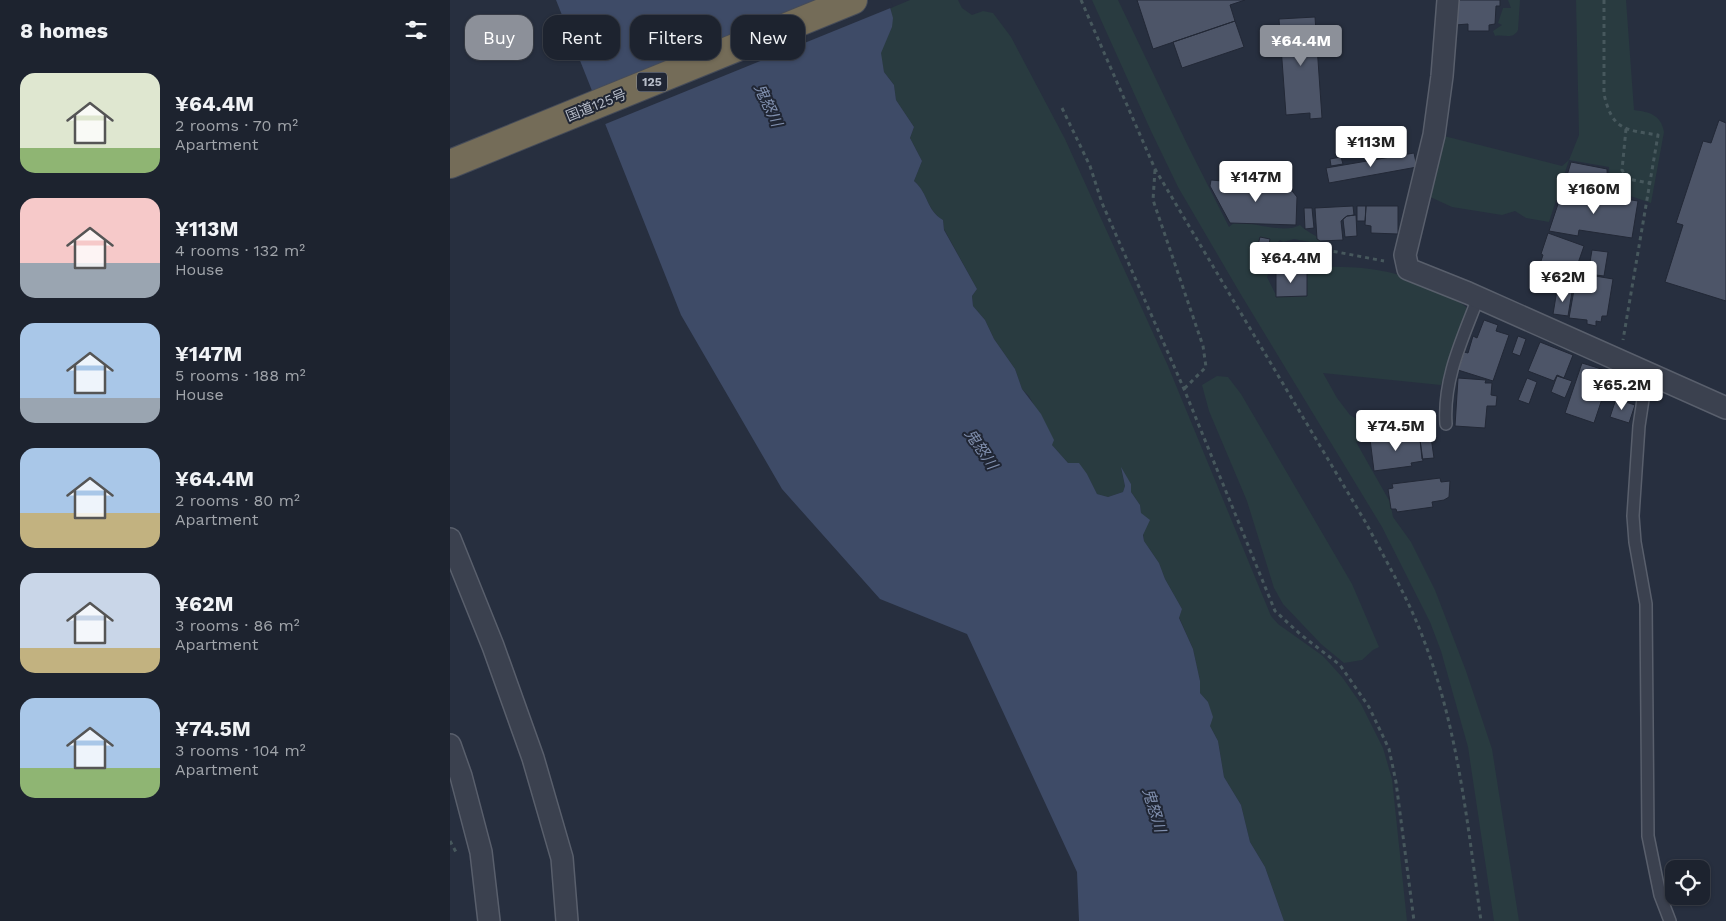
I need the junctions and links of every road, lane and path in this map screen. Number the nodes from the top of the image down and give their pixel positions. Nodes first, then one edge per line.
1 (853, 0) edge
2 (1081, 0) edge
3 (1448, 0) edge
4 (1604, 0) edge
5 (1062, 108) dead end
6 (1626, 129) junction
7 (450, 164) edge
8 (1155, 169) junction
9 (1649, 183) junction
10 (1278, 245) dead end
11 (1408, 269) junction
12 (1478, 298) junction
13 (1619, 360) junction
14 (1647, 373) junction
15 (1184, 389) junction
16 (1726, 408) edge
17 (1446, 424) dead end
18 (450, 539) edge
19 (450, 744) edge
20 (489, 921) edge
21 (567, 921) edge
22 (1414, 921) edge
23 (1481, 921) edge
24 (1670, 921) edge

1 - 7 highway, 国道125号 / 125
2 - 8 path
3 - 11 street
4 - 6 path
5 - 15 path
6 - 9 path
6 - 9 path
8 - 15 path
8 - 23 path
9 - 13 path
10 - 11 path
11 - 12 street
12 - 13 street
12 - 17 lane
13 - 14 street
14 - 16 street
14 - 24 lane
15 - 22 path
18 - 21 street
19 - 20 street

